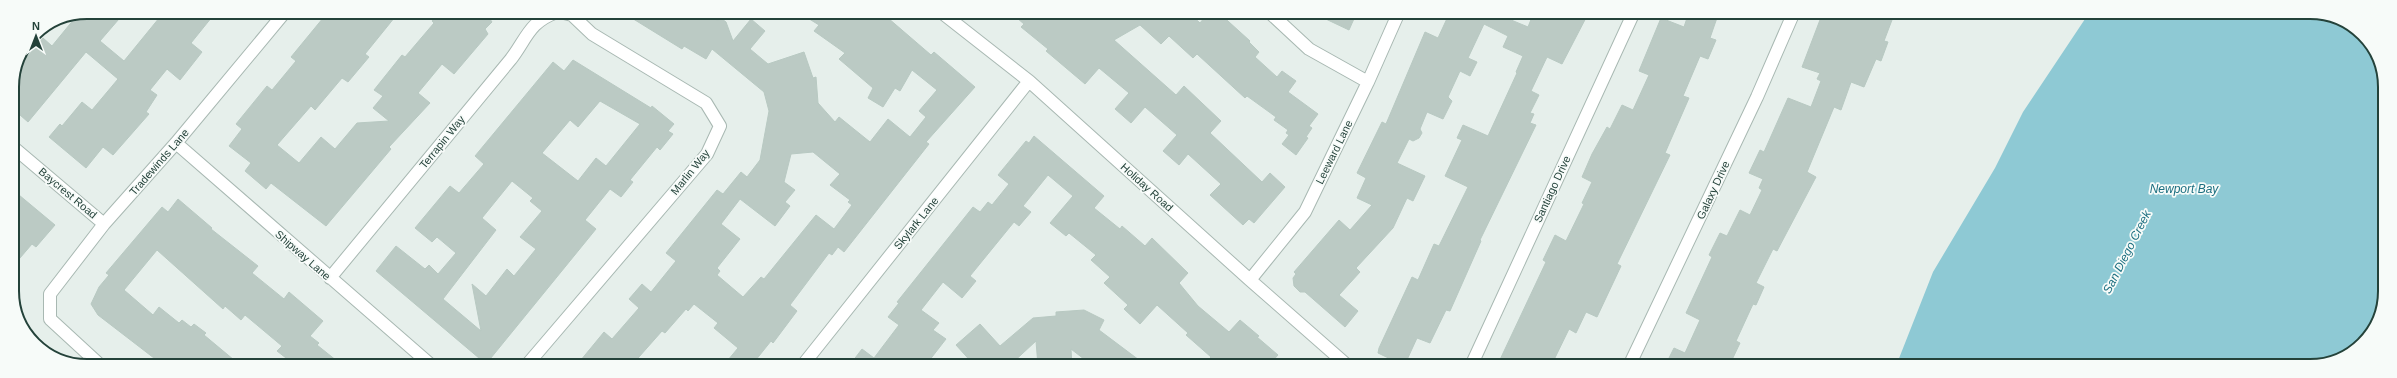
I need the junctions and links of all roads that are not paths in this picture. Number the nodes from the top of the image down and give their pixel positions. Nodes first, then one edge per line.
1 (279, 19) edge
2 (540, 19) edge
3 (577, 19) edge
4 (950, 19) edge
5 (1277, 19) edge
6 (1396, 19) edge
7 (1631, 19) edge
8 (1791, 19) edge
9 (1029, 81) junction
10 (1368, 82) junction
11 (176, 143) junction
12 (19, 151) edge
13 (104, 224) junction
14 (330, 278) junction
15 (1250, 280) junction
16 (93, 359) edge
17 (423, 359) edge
18 (532, 359) edge
19 (808, 359) edge
20 (1340, 359) edge
21 (1474, 359) edge
22 (1632, 359) edge

1 - 11 street, Tradewinds Lane
2 - 14 street, Terrapin Way
3 - 18 street, Marlin Way
4 - 9 street, Holiday Road
5 - 10 street
6 - 10 street, Leeward Lane
7 - 21 street, Santiago Drive
8 - 22 street, Galaxy Drive
9 - 15 street, Holiday Road
9 - 19 street, Skylark Lane
10 - 15 street, Leeward Lane
11 - 13 street, Tradewinds Lane
11 - 14 street, Shipway Lane
12 - 13 street, Baycrest Road
13 - 16 street, Tradewinds Lane
14 - 17 street, Shipway Lane
15 - 20 street, Holiday Road

